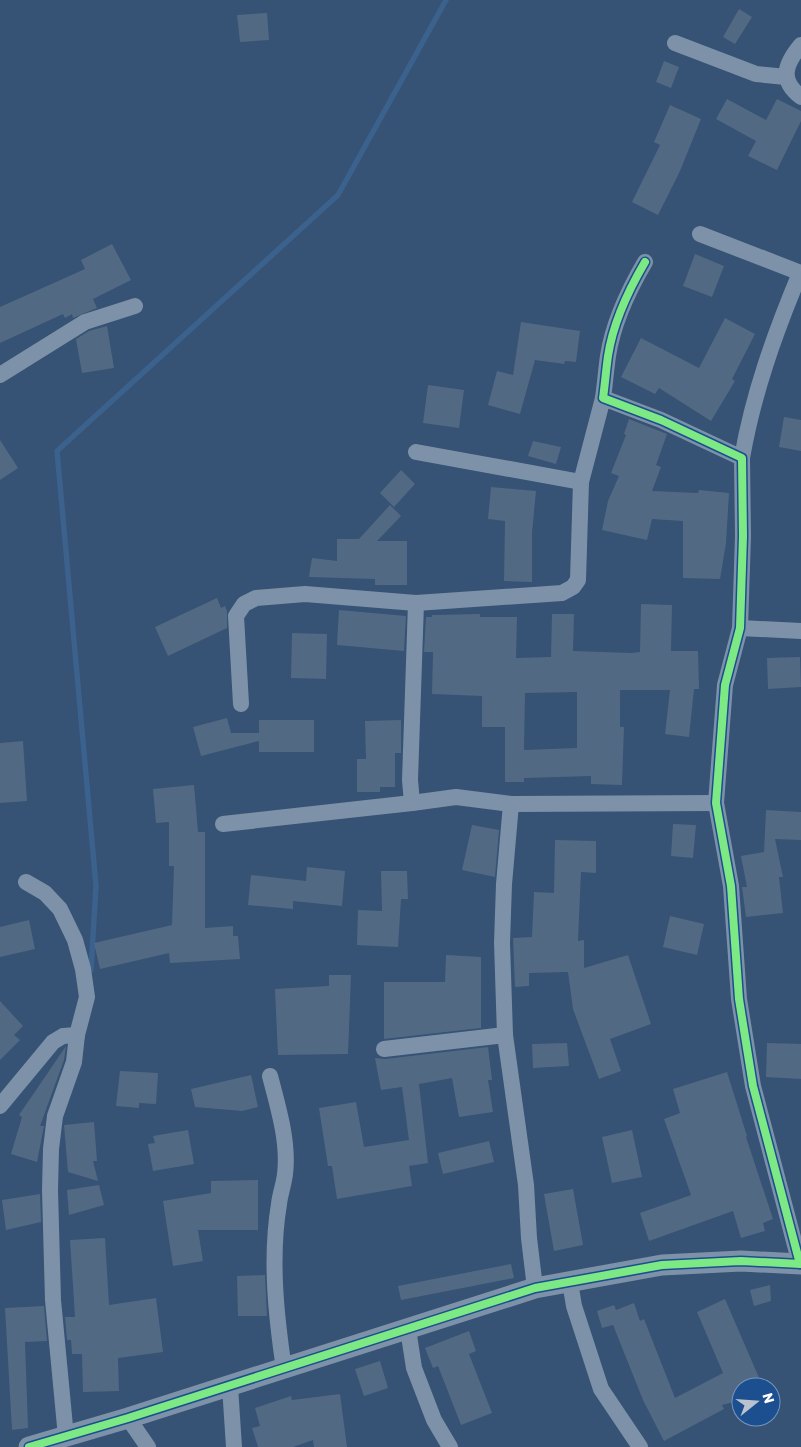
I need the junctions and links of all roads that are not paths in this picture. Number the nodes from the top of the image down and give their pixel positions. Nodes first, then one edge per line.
1 (675, 43) dead end
2 (801, 45) edge
3 (786, 77) junction
4 (801, 97) edge
5 (700, 234) dead end
6 (645, 262) dead end
7 (800, 273) edge
8 (135, 306) dead end
9 (0, 374) edge
10 (603, 398) junction
11 (416, 452) dead end
12 (742, 458) junction
13 (581, 482) junction
14 (416, 603) junction
15 (740, 628) junction
16 (801, 631) edge
17 (241, 704) dead end
18 (412, 803) junction
19 (511, 804) junction
20 (716, 804) junction
21 (223, 824) dead end
22 (26, 882) dead end
23 (77, 1035) junction
24 (504, 1035) junction
25 (384, 1050) dead end
26 (270, 1076) dead end
27 (0, 1106) edge
28 (800, 1264) edge
29 (570, 1282) junction
30 (535, 1288) junction
31 (408, 1328) junction
32 (284, 1369) junction
33 (230, 1386) junction
34 (128, 1418) junction
35 (66, 1437) junction
36 (29, 1447) edge
37 (148, 1447) edge
38 (234, 1447) edge
39 (450, 1447) edge
40 (640, 1447) edge

1 - 3 street
2 - 3 street
3 - 4 street
5 - 7 street
6 - 10 street
7 - 12 street
8 - 9 street
10 - 12 street
10 - 13 street
11 - 13 street
12 - 15 street
13 - 14 street
14 - 17 street
14 - 18 street
15 - 16 street
15 - 20 street
18 - 19 street
18 - 21 street
19 - 20 street
19 - 24 street
20 - 28 street
22 - 23 street
23 - 27 street
23 - 35 street
24 - 25 street
24 - 30 street
26 - 32 street
28 - 29 street
29 - 30 street
29 - 40 street
30 - 31 street
31 - 32 street
31 - 39 street
32 - 33 street
33 - 34 street
33 - 38 street
34 - 35 street
34 - 37 street
35 - 36 street

